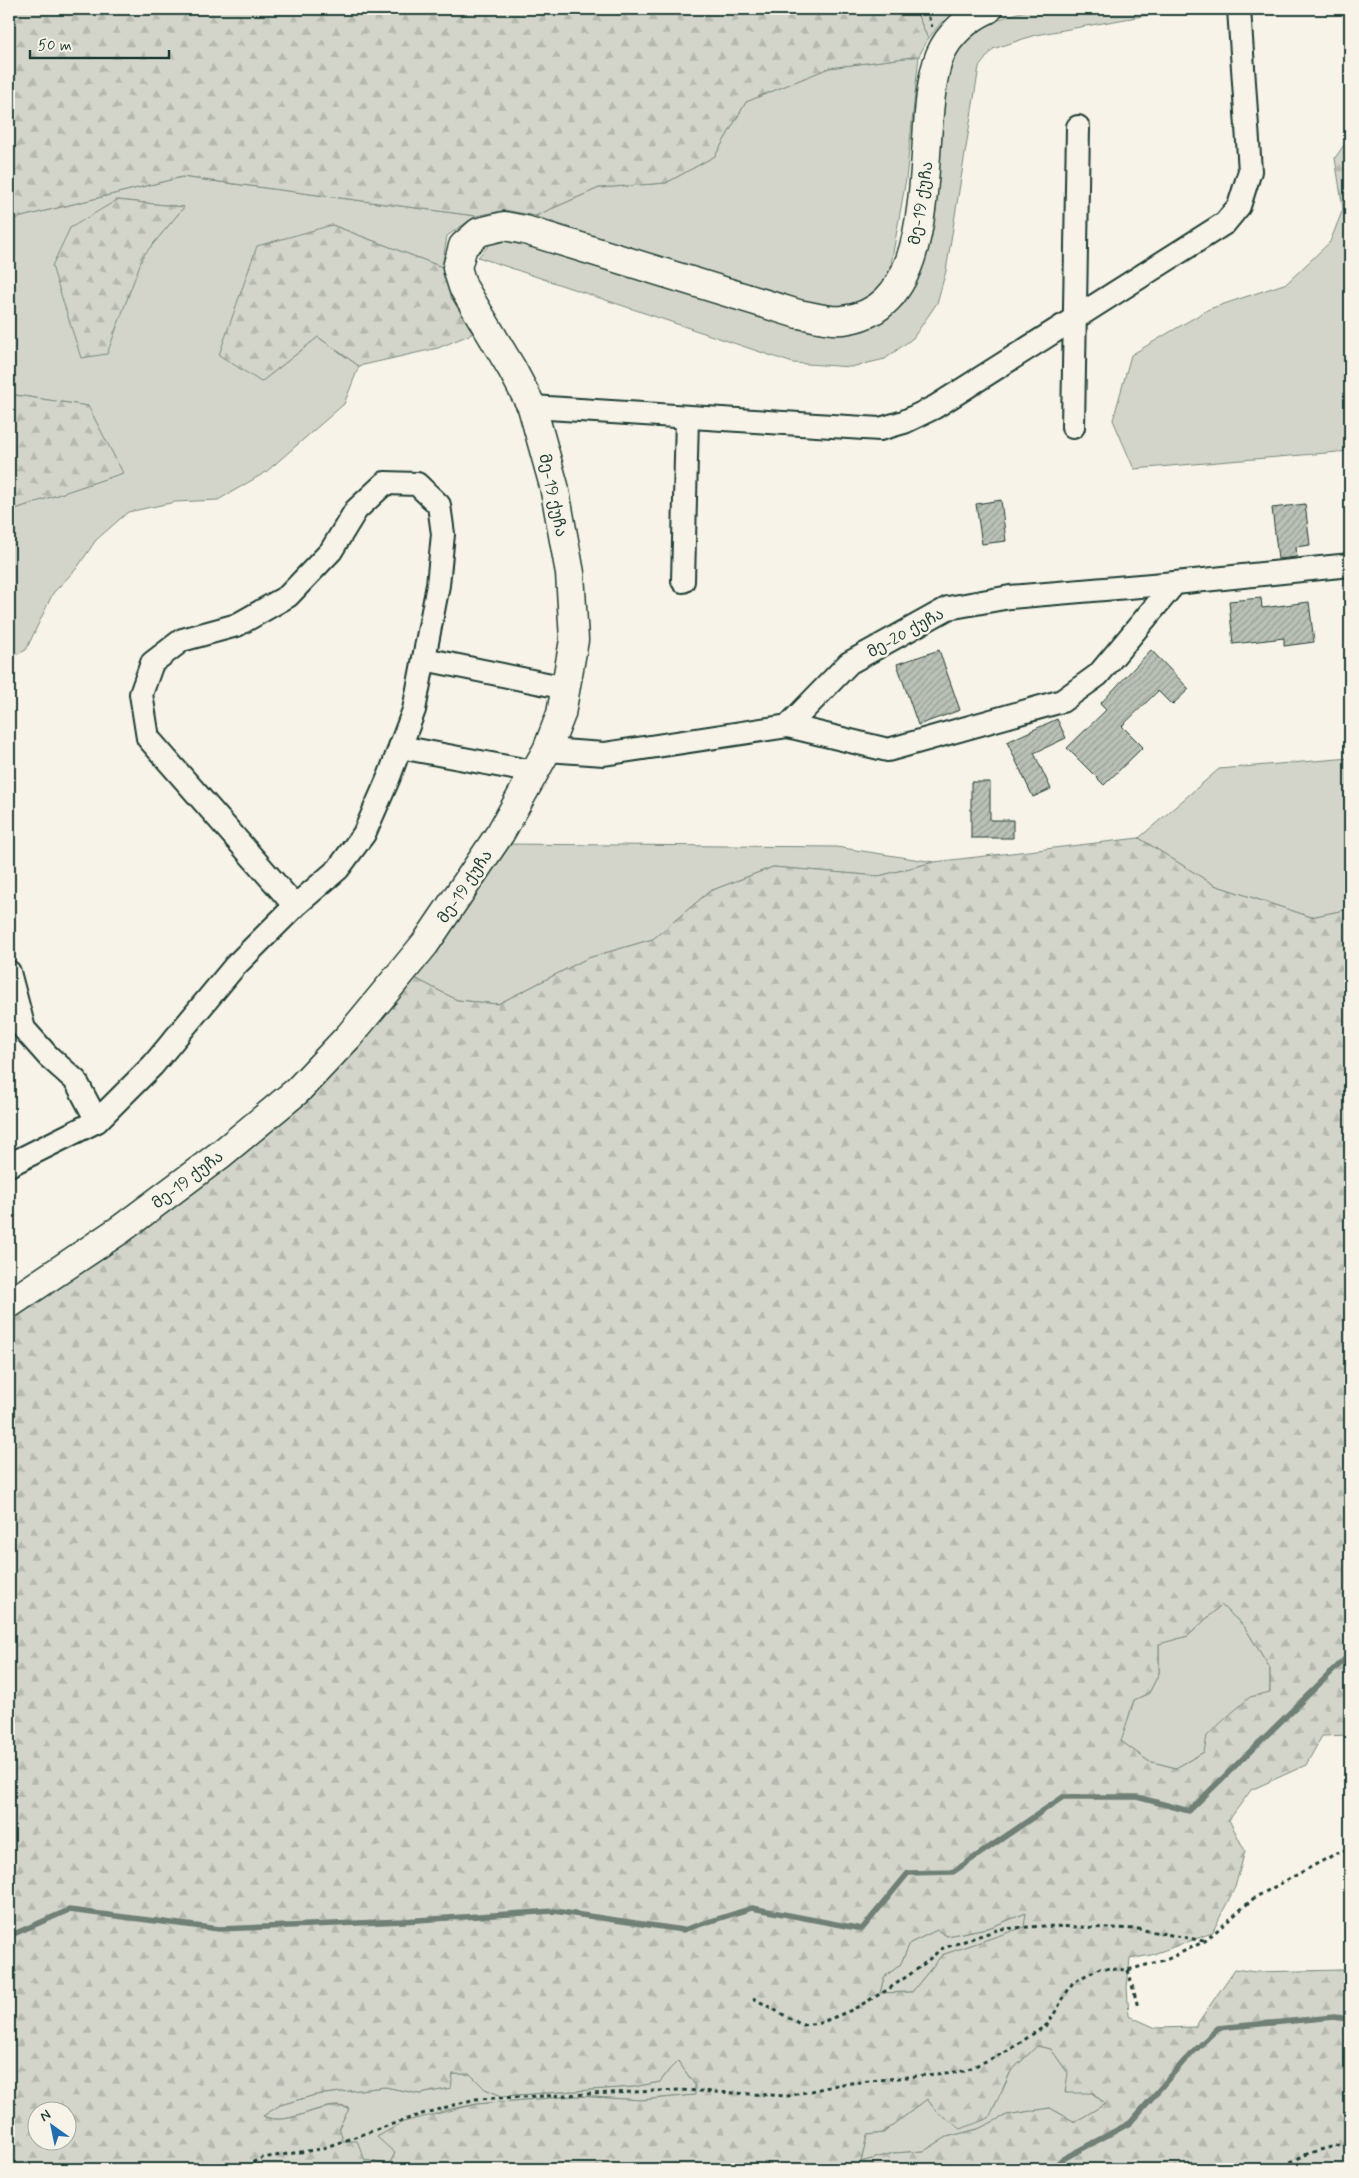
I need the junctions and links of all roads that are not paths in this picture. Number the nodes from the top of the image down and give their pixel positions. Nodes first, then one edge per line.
1 (988, 9) edge
2 (1239, 9) edge
3 (1078, 126) dead end
4 (1075, 318) junction
5 (532, 407) junction
6 (687, 417) junction
7 (1073, 427) dead end
8 (1350, 565) edge
9 (683, 581) dead end
10 (1175, 584) junction
11 (424, 659) junction
12 (566, 688) junction
13 (788, 726) junction
14 (400, 747) junction
15 (540, 761) junction
16 (295, 906) junction
17 (9, 972) edge
18 (97, 1121) junction
19 (9, 1166) edge
20 (9, 1304) edge

1 - 5 street, მე-19 ქუჩა
2 - 4 street
3 - 4 street
4 - 6 street
4 - 7 street
5 - 6 street
5 - 12 street, მე-19 ქუჩა
6 - 9 street
8 - 10 street, მე-20 ქუჩა
10 - 13 street, მე-20 ქუჩა
10 - 13 street
11 - 12 street
11 - 14 street
11 - 16 street
12 - 15 street, მე-19 ქუჩა
13 - 15 street
14 - 15 street
14 - 16 street
15 - 20 street, მე-19 ქუჩა
16 - 18 street
17 - 18 street
18 - 19 street

